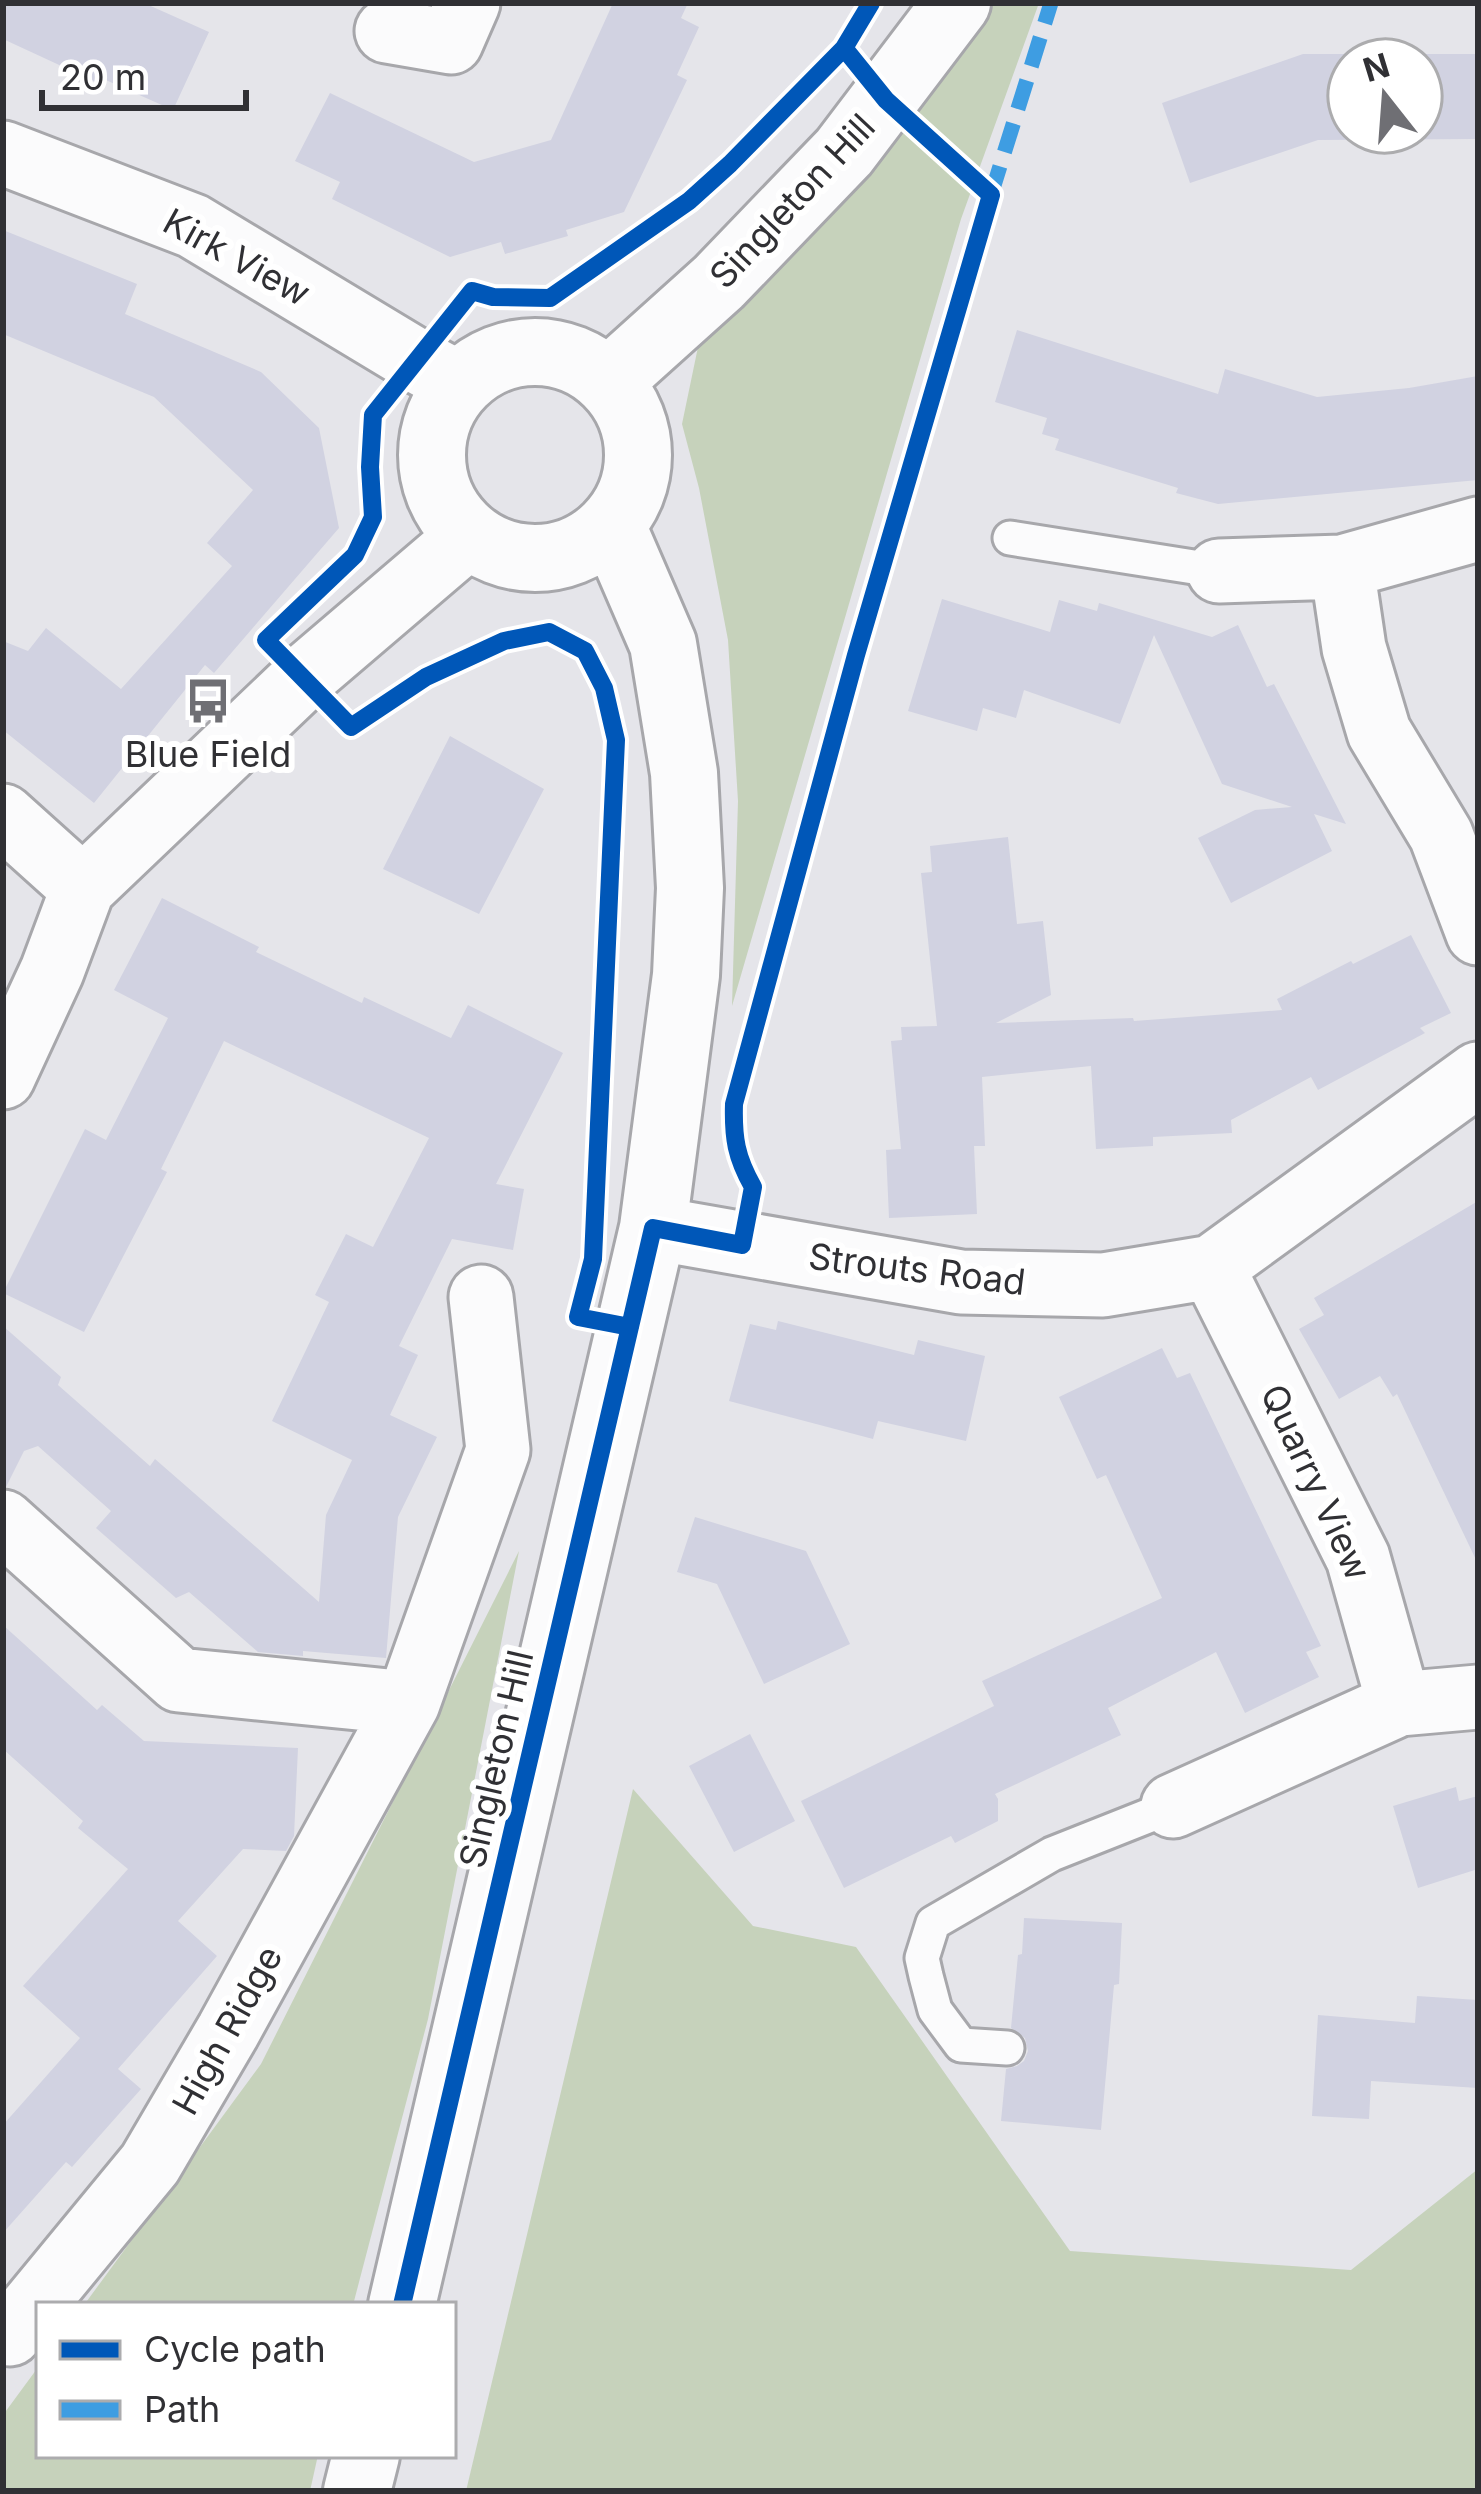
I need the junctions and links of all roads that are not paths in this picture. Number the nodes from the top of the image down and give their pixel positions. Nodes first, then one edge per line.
1 (468, 3) edge
2 (957, 3) edge
3 (387, 31) dead end
4 (3, 153) edge
5 (609, 381) junction
6 (460, 384) junction
7 (612, 526) junction
8 (1478, 529) edge
9 (469, 536) junction
10 (1010, 538) dead end
11 (1342, 567) junction
12 (1219, 572) joint
13 (3, 816) edge
14 (82, 888) junction
15 (1478, 933) edge
16 (1478, 1074) edge
17 (3, 1077) edge
18 (653, 1228) junction
19 (1212, 1268) junction
20 (481, 1297) dead end
21 (3, 1522) edge
22 (1478, 1697) edge
23 (408, 1703) junction
24 (1399, 1704) junction
25 (1173, 1806) joint
26 (1006, 2048) dead end
27 (36, 2302) edge
28 (36, 2302) edge
29 (403, 2302) edge
30 (10, 2334) dead end
31 (365, 2458) edge
32 (357, 2491) edge

1 - 3 street
2 - 5 street, Singleton Hill
4 - 6 street, Kirk View
5 - 6 street
5 - 7 street
6 - 9 street
7 - 9 street
7 - 18 street, Singleton Hill
8 - 11 street
9 - 14 street
10 - 12 lane
11 - 12 street
11 - 15 street
13 - 14 street
14 - 17 street
16 - 19 street, Strouts Road
18 - 19 street, Strouts Road
18 - 29 street, Singleton Hill
19 - 24 street, Quarry View
20 - 23 street, High Ridge
21 - 23 street
22 - 24 street
23 - 28 street, High Ridge
24 - 25 street
25 - 26 lane
27 - 30 street, High Ridge
31 - 32 street

